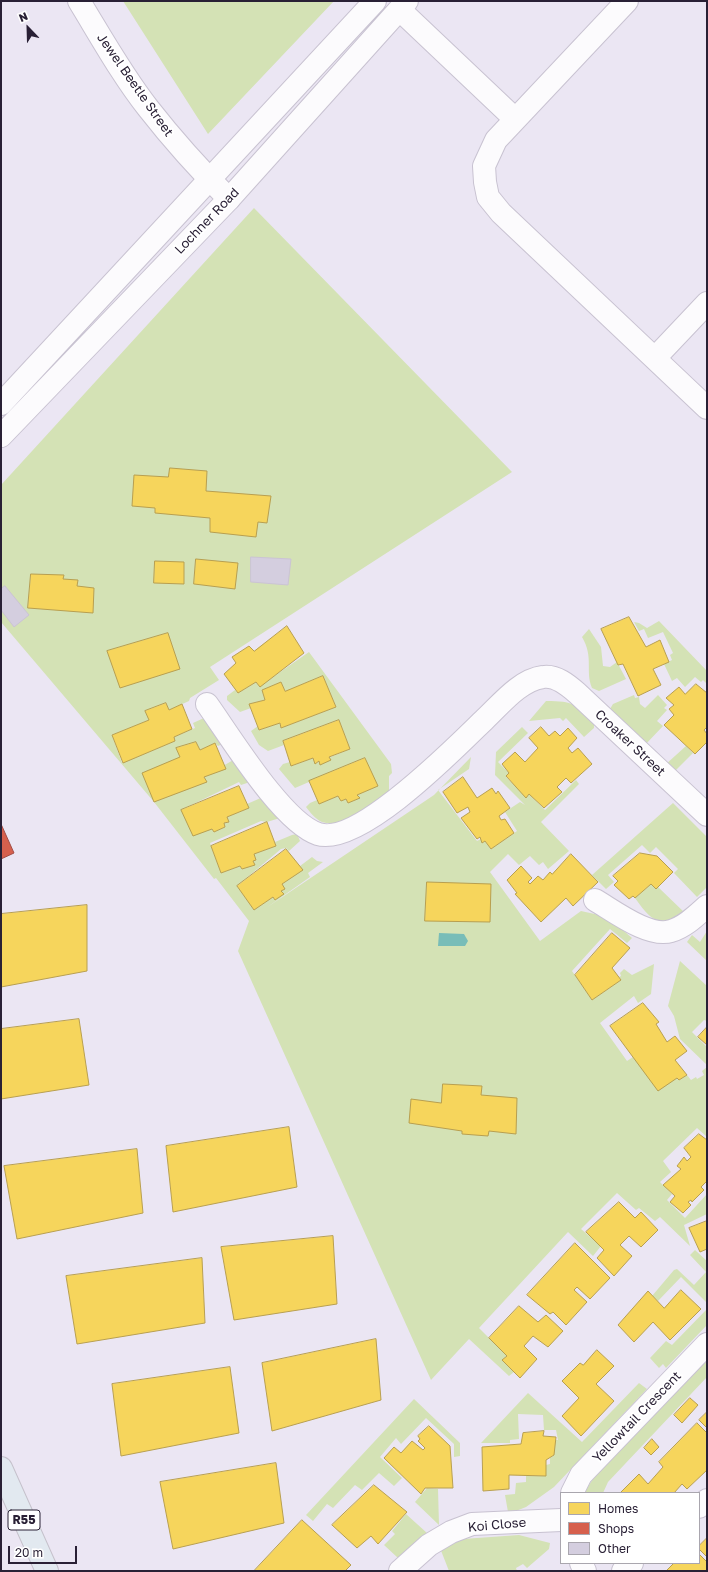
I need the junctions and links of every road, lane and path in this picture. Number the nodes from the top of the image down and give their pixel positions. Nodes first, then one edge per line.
1 (79, 1) edge
2 (375, 1) edge
3 (627, 1) edge
4 (403, 5) edge
5 (515, 119) junction
6 (209, 179) junction
7 (229, 199) junction
8 (707, 303) edge
9 (654, 358) junction
10 (1, 404) edge
11 (707, 408) edge
12 (1, 436) edge
13 (207, 704) dead end
14 (707, 815) edge
15 (595, 900) dead end
16 (707, 906) edge
17 (707, 1344) edge
18 (1, 1468) edge
19 (572, 1492) edge
20 (560, 1520) edge
21 (631, 1564) edge
22 (47, 1571) edge
23 (400, 1571) edge
24 (623, 1571) edge

1 - 6 street, Jewel Beetle Street
2 - 6 street, Lochner Road
3 - 5 street
4 - 5 street
4 - 7 street, Lochner Road
5 - 9 street
6 - 7 street, Jewel Beetle Street
6 - 10 street, Lochner Road
7 - 12 street, Lochner Road
8 - 9 street
9 - 11 street
13 - 14 street, Croaker Street
15 - 16 street
17 - 19 street, Yellowtail Crescent
18 - 22 main road, R55
20 - 23 street, Koi Close
21 - 24 street

